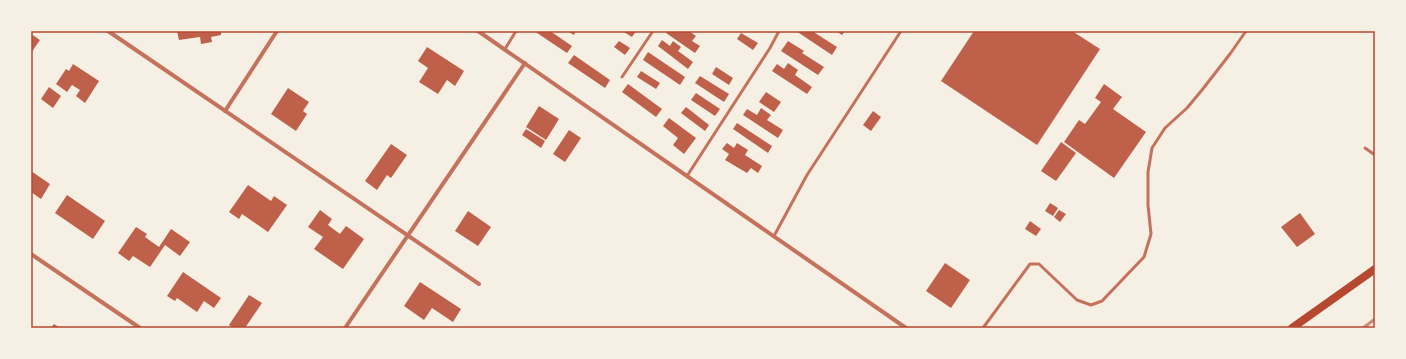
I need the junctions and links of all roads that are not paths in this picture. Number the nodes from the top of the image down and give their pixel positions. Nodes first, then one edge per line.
1 (108, 31) edge
2 (277, 31) edge
3 (478, 31) edge
4 (516, 31) edge
5 (653, 31) edge
6 (779, 31) edge
7 (901, 31) edge
8 (1246, 31) edge
9 (505, 49) junction
10 (525, 64) junction
11 (622, 76) dead end
12 (226, 111) junction
13 (1365, 148) dead end
14 (1375, 155) edge
15 (687, 176) junction
16 (408, 234) junction
17 (774, 236) junction
18 (31, 254) edge
19 (1375, 269) edge
20 (480, 284) dead end
21 (140, 328) edge
22 (345, 328) edge
23 (906, 328) edge
24 (983, 328) edge
25 (1292, 328) edge

1 - 12 street
2 - 12 street
3 - 9 street
4 - 9 lane
5 - 11 lane
6 - 15 lane
7 - 17 lane
8 - 24 lane
9 - 10 street
10 - 15 street
10 - 16 street
12 - 16 street
13 - 14 lane
15 - 17 street
16 - 20 street
16 - 22 street
17 - 23 street
18 - 21 street
19 - 25 main road

